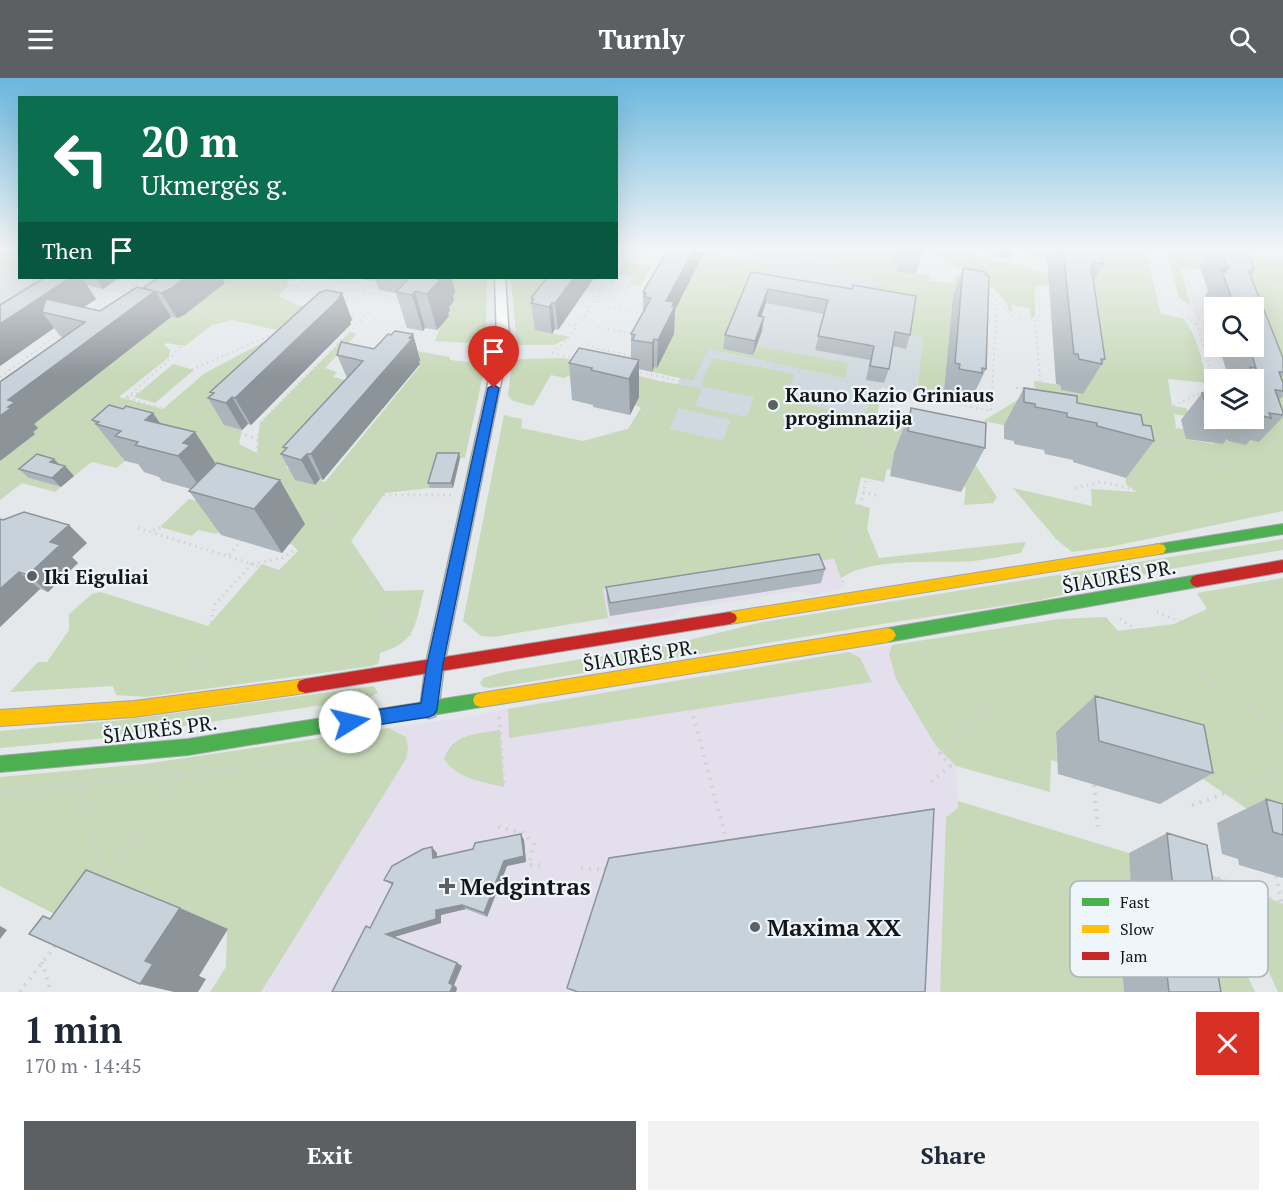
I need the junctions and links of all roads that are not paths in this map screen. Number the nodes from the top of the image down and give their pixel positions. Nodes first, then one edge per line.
1 (501, 292) edge
2 (1283, 529) edge
3 (1283, 566) edge
4 (435, 664) junction
5 (429, 710) junction
6 (0, 718) edge
7 (0, 764) edge

1 - 4 street
2 - 4 main road, ŠIAURĖS PR.
3 - 5 main road, ŠIAURĖS PR.
4 - 5 street
4 - 6 main road, ŠIAURĖS PR.
5 - 7 main road, ŠIAURĖS PR.

